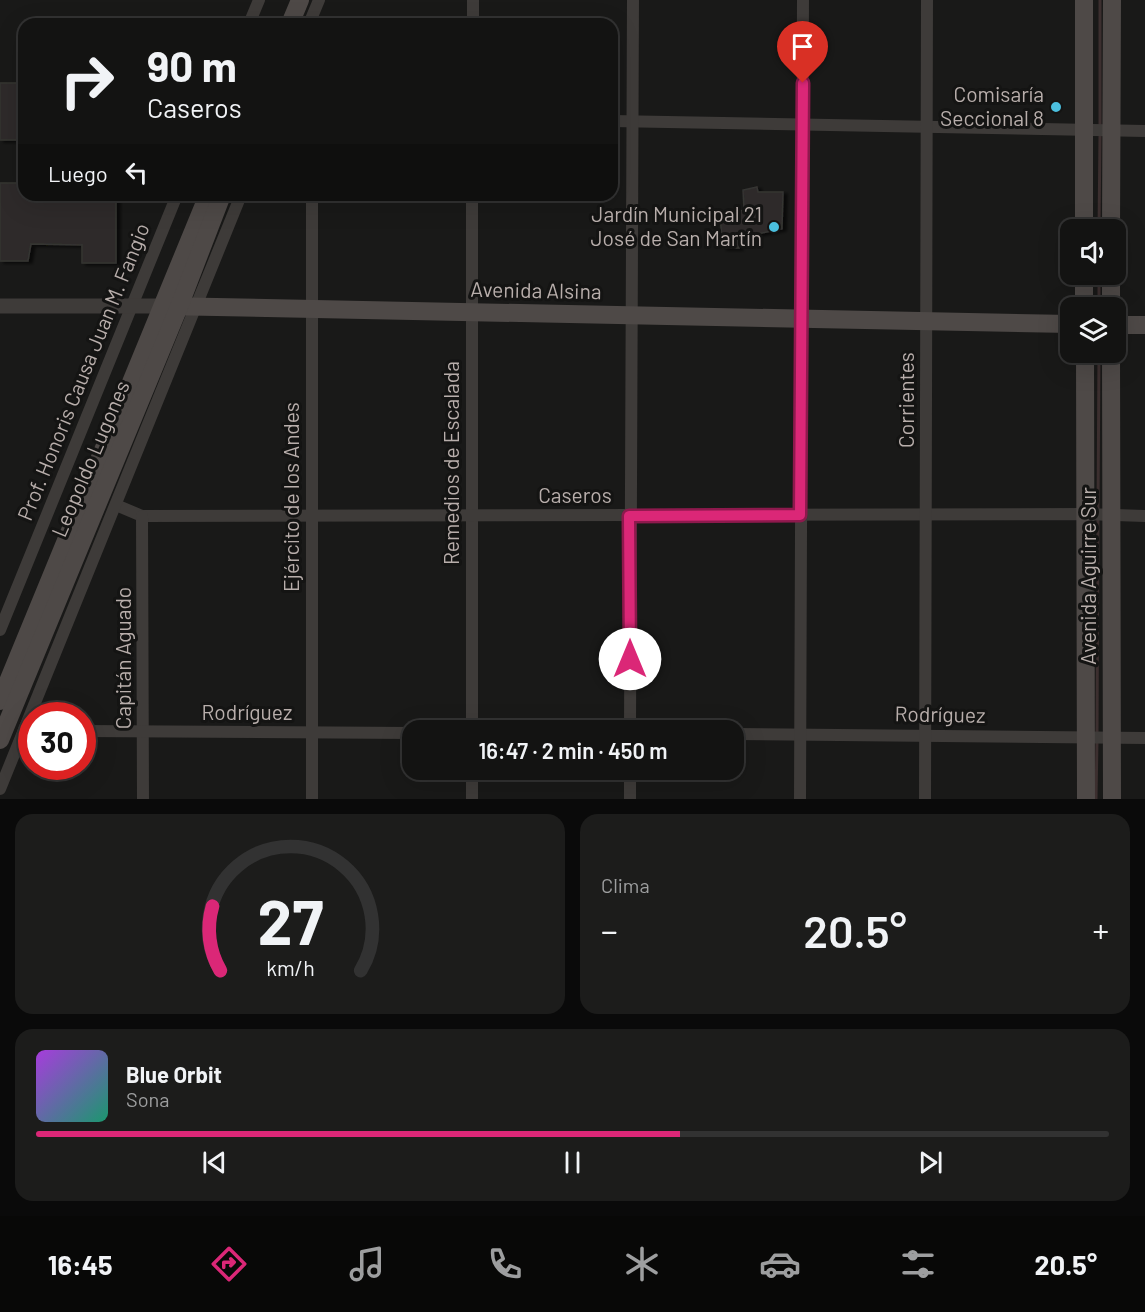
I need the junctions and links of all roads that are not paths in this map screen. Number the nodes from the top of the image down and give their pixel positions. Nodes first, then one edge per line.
1 (259, 0) edge
2 (287, 0) edge
3 (300, 0) edge
4 (319, 0) edge
5 (473, 0) edge
6 (633, 0) edge
7 (803, 0) edge
8 (927, 0) edge
9 (1084, 0) edge
10 (1112, 0) edge
11 (252, 18) edge
12 (280, 18) edge
13 (292, 18) edge
14 (312, 18) edge
15 (473, 18) edge
16 (618, 121) edge
17 (633, 121) junction
18 (803, 124) junction
19 (928, 127) junction
20 (1108, 130) junction
21 (1087, 131) junction
22 (1145, 131) edge
23 (175, 201) edge
24 (206, 201) edge
25 (219, 201) edge
26 (239, 201) edge
27 (312, 201) edge
28 (472, 201) edge
29 (1084, 219) edge
30 (1111, 219) edge
31 (0, 306) edge
32 (132, 306) junction
33 (171, 306) junction
34 (198, 307) junction
35 (312, 309) junction
36 (472, 312) junction
37 (631, 316) junction
38 (803, 318) junction
39 (927, 320) junction
40 (1060, 324) edge
41 (1126, 325) edge
42 (1145, 325) edge
43 (1084, 363) edge
44 (1111, 363) edge
45 (116, 505) junction
46 (311, 514) junction
47 (927, 514) junction
48 (1085, 514) junction
49 (800, 515) junction
50 (1112, 515) junction
51 (142, 516) junction
52 (471, 516) junction
53 (629, 516) junction
54 (1145, 516) edge
55 (0, 630) edge
56 (0, 701) edge
57 (39, 702) edge
58 (472, 720) edge
59 (630, 720) edge
60 (96, 731) edge
61 (144, 732) junction
62 (312, 732) junction
63 (402, 733) edge
64 (801, 733) junction
65 (744, 734) edge
66 (925, 734) junction
67 (1099, 738) junction
68 (1145, 738) edge
69 (0, 740) edge
70 (18, 751) edge
71 (472, 780) edge
72 (630, 780) edge
73 (0, 789) edge
74 (143, 799) edge
75 (312, 799) edge
76 (472, 799) edge
77 (630, 799) edge
78 (800, 799) edge
79 (925, 799) edge
80 (1086, 799) edge
81 (1112, 799) edge

1 - 11 street
2 - 12 main road
3 - 13 main road
4 - 14 street
5 - 15 street
6 - 17 street
7 - 18 street
8 - 19 street, Corrientes
9 - 21 main road
10 - 20 main road
16 - 17 street
17 - 18 street
17 - 37 street
18 - 19 street
18 - 38 street
19 - 21 street
19 - 39 street, Corrientes
20 - 21 street
20 - 22 street
20 - 30 main road
21 - 29 main road
23 - 32 street, Prof. Honoris Causa Juan M. Fangio
24 - 33 main road, Leopoldo Lugones
25 - 33 main road, Leopoldo Lugones
26 - 34 street
27 - 35 street, Ejército de los Andes
28 - 36 street, Remedios de Escalada
31 - 32 street, Avenida Alsina
32 - 33 street, Avenida Alsina
32 - 55 street, Prof. Honoris Causa Juan M. Fangio
33 - 34 main road, Avenida Alsina
33 - 56 main road, Leopoldo Lugones
33 - 69 main road, Leopoldo Lugones
34 - 35 main road, Avenida Alsina
34 - 45 street
35 - 36 main road, Avenida Alsina
35 - 46 street, Ejército de los Andes
36 - 37 main road, Avenida Alsina
36 - 52 street, Remedios de Escalada
37 - 38 main road, Avenida Alsina
37 - 53 street
38 - 39 main road, Avenida Alsina
38 - 49 street
39 - 40 main road, Avenida Alsina
39 - 47 street, Corrientes
41 - 42 main road
43 - 48 main road, Avenida Aguirre Sur
44 - 50 main road, Avenida Aguirre Sur
45 - 51 street, Caseros
45 - 57 street
46 - 51 street, Caseros
46 - 52 street, Caseros
46 - 62 street, Ejército de los Andes
47 - 48 street, Caseros
47 - 49 street, Caseros
47 - 66 street, Corrientes
48 - 50 street, Caseros
48 - 67 main road, Avenida Aguirre Sur
49 - 53 street, Caseros
49 - 64 street
50 - 54 street, Caseros
50 - 67 main road, Avenida Aguirre Sur
51 - 61 street, Capitán Aguado
52 - 53 street, Caseros
52 - 58 street, Remedios de Escalada
53 - 59 street
60 - 61 street, Rodríguez
61 - 62 street, Rodríguez
61 - 74 street, Capitán Aguado
62 - 63 street, Rodríguez
62 - 75 street, Ejército de los Andes
64 - 65 street, Rodríguez
64 - 66 street, Rodríguez
64 - 78 street
66 - 67 street, Rodríguez
66 - 79 street, Corrientes
67 - 68 street, Rodríguez
67 - 80 main road, Avenida Aguirre Sur
67 - 81 main road, Avenida Aguirre Sur
70 - 73 street
71 - 76 street
72 - 77 street

